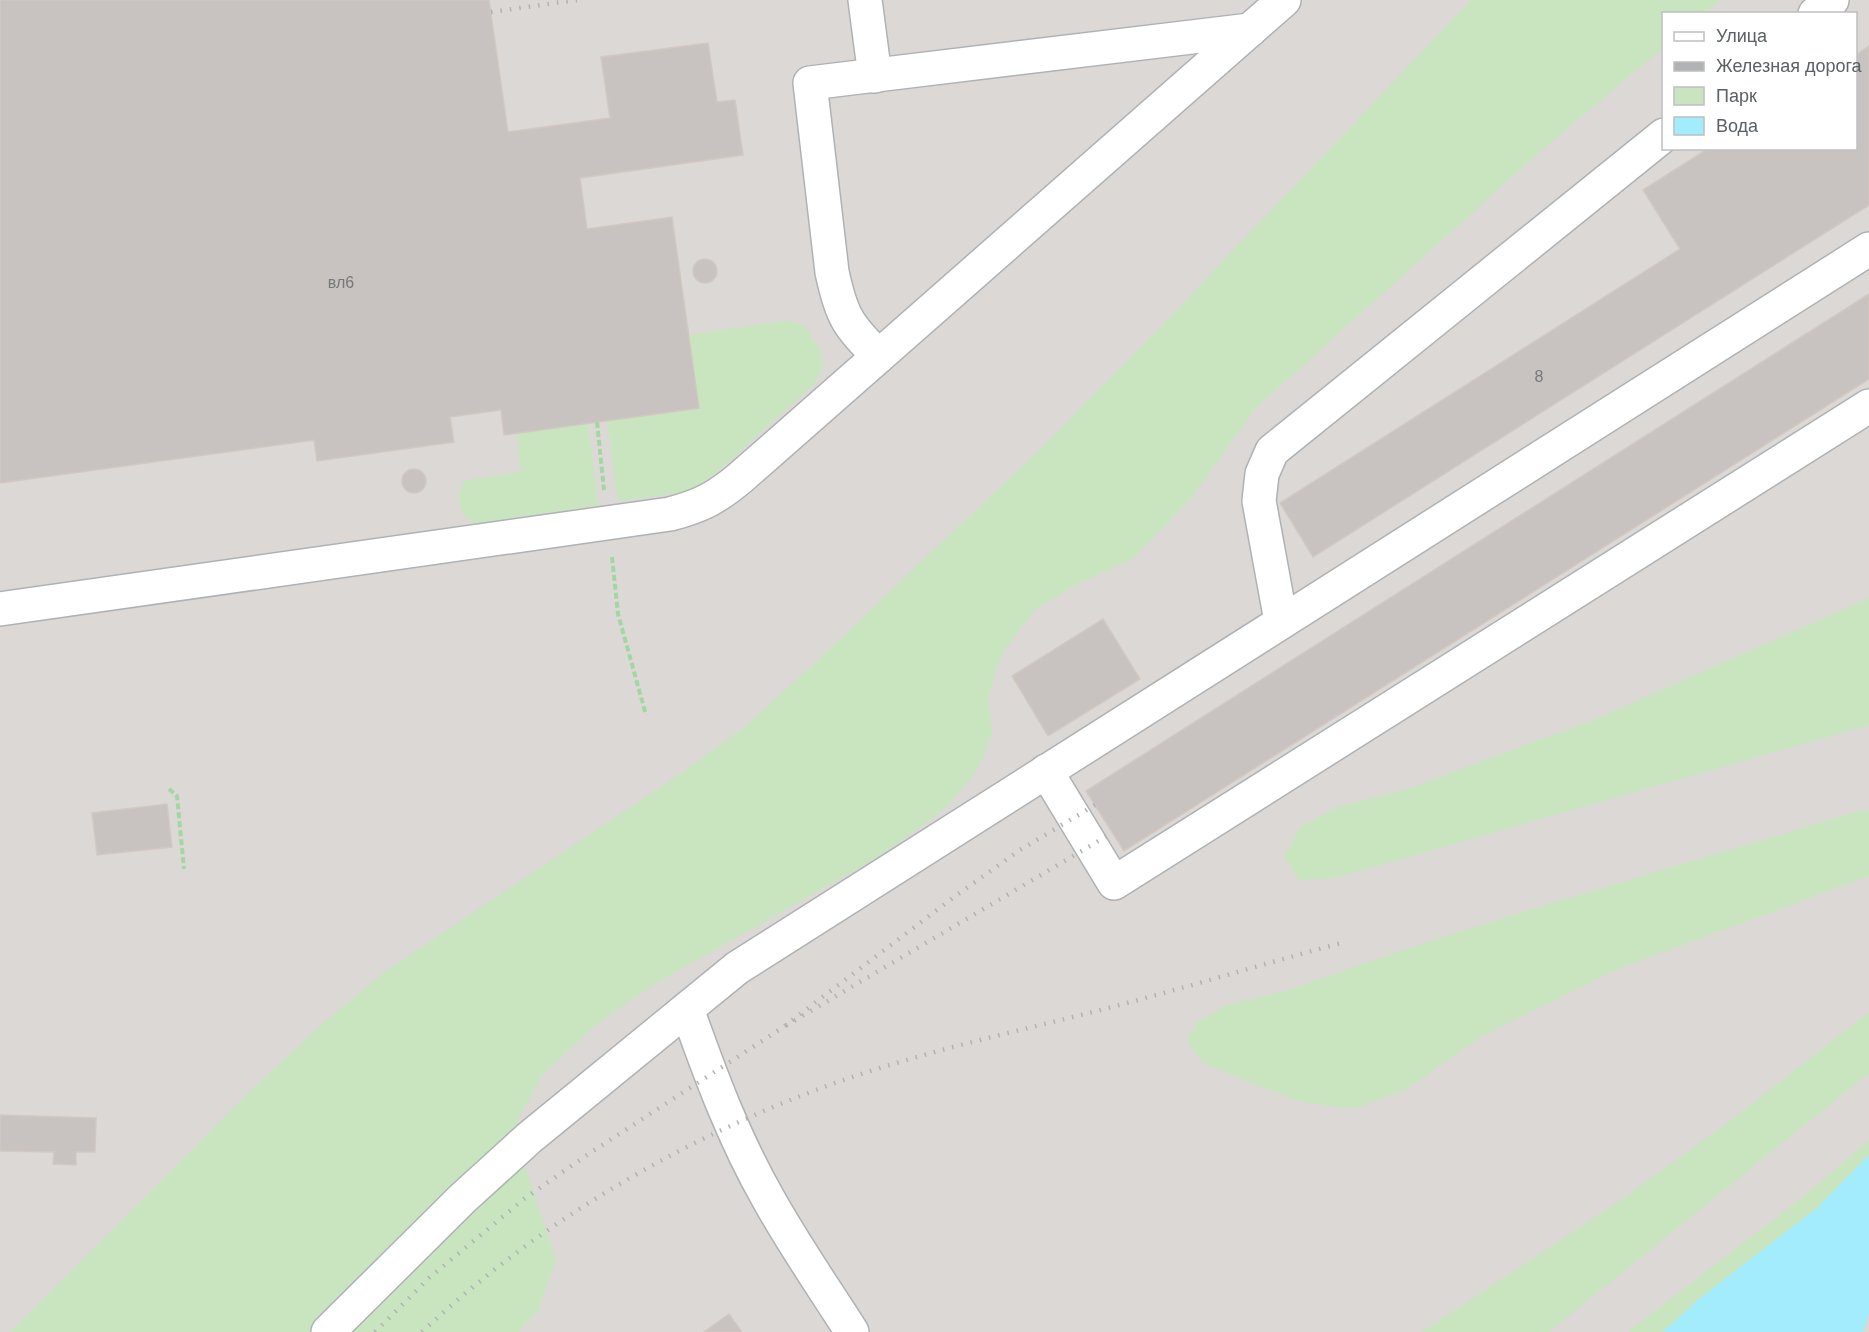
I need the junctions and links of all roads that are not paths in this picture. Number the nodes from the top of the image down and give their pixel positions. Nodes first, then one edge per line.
1 (865, 0) edge
2 (1284, 0) edge
3 (1832, 0) edge
4 (1817, 12) edge
5 (1250, 30) junction
6 (875, 75) junction
7 (1662, 137) edge
8 (1869, 249) edge
9 (879, 356) junction
10 (1869, 406) edge
11 (0, 609) edge
12 (1281, 621) junction
13 (1046, 771) junction
14 (687, 1009) junction
15 (328, 1332) edge
16 (852, 1332) edge

1 - 6 lane
2 - 5 lane
3 - 4 lane
5 - 6 lane
5 - 9 lane
6 - 9 lane
7 - 12 lane
8 - 12 lane
9 - 11 lane
10 - 13 lane
12 - 13 lane
13 - 14 lane
14 - 15 lane
14 - 16 lane

